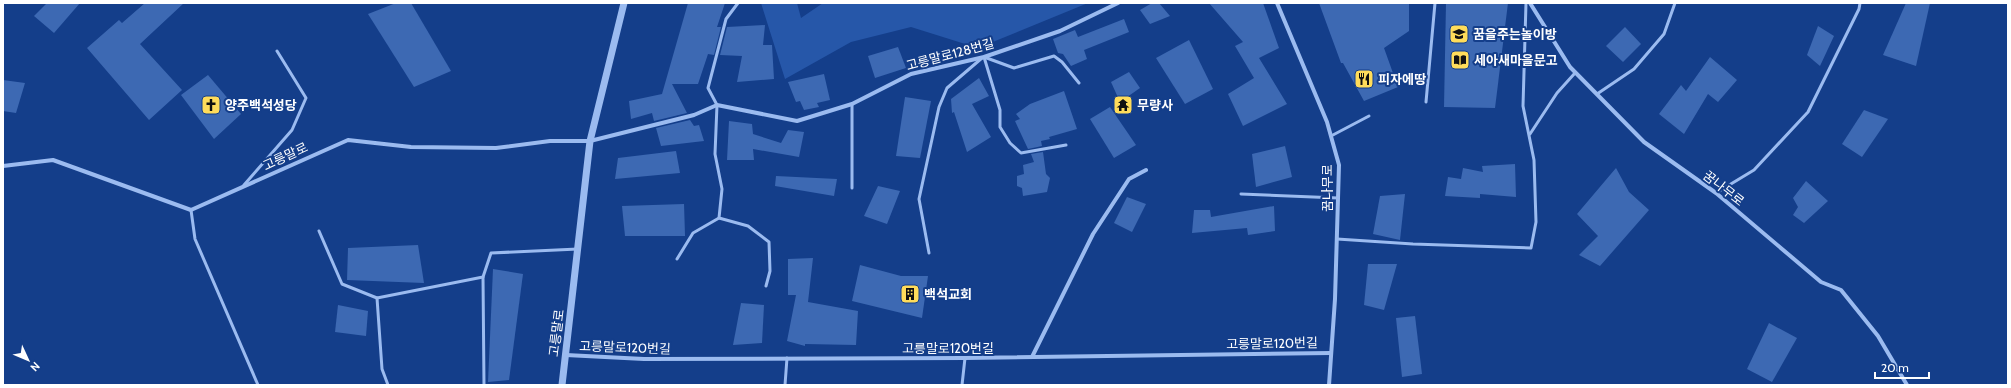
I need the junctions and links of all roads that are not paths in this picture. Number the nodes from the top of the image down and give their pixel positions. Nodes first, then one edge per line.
1 (624, 3) edge
2 (738, 3) edge
3 (1118, 3) edge
4 (1276, 3) edge
5 (1435, 3) edge
6 (1526, 3) edge
7 (1530, 3) edge
8 (1675, 3) edge
9 (1860, 3) edge
10 (277, 51) dead end
11 (984, 57) junction
12 (1575, 73) junction
13 (1079, 82) dead end
14 (1597, 94) junction
15 (1426, 102) dead end
16 (852, 104) junction
17 (717, 105) junction
18 (1369, 116) dead end
19 (1530, 134) junction
20 (1331, 136) junction
21 (590, 141) junction
22 (1066, 145) dead end
23 (3, 166) edge
24 (1146, 170) dead end
25 (852, 188) dead end
26 (240, 190) junction
27 (1716, 193) junction
28 (1241, 194) dead end
29 (1338, 198) junction
30 (191, 210) junction
31 (719, 218) junction
32 (319, 231) dead end
33 (1337, 239) junction
34 (578, 249) junction
35 (929, 253) dead end
36 (677, 259) dead end
37 (483, 277) junction
38 (766, 286) dead end
39 (377, 298) junction
40 (1331, 352) junction
41 (566, 355) junction
42 (1032, 357) junction
43 (787, 358) junction
44 (965, 358) junction
45 (258, 385) edge
46 (388, 385) edge
47 (484, 385) edge
48 (562, 385) edge
49 (785, 385) edge
50 (962, 385) edge
51 (1329, 385) edge
52 (1907, 385) edge

1 - 21 street, 고릉말로
2 - 17 lane
3 - 11 street, 고릉말로128번길
4 - 20 street, 꿈나무로
5 - 15 lane
6 - 19 lane
7 - 12 street, 꿈나무로
8 - 14 lane
9 - 27 lane
10 - 26 lane
11 - 13 lane
11 - 16 street, 고릉말로128번길
11 - 22 lane
11 - 35 lane
12 - 14 street, 꿈나무로
12 - 19 lane
14 - 27 street, 꿈나무로
16 - 17 street, 고릉말로128번길
16 - 25 lane
17 - 21 street
17 - 31 lane
18 - 20 lane
19 - 33 lane
20 - 29 street, 꿈나무로
21 - 26 street, 고릉말로
21 - 34 street, 고릉말로
23 - 30 street
24 - 42 street
26 - 30 street, 고릉말로
27 - 52 street, 꿈나무로
28 - 29 lane
29 - 33 street, 꿈나무로
30 - 45 lane
31 - 36 lane
31 - 38 lane
32 - 39 lane
33 - 40 street, 꿈나무로
34 - 37 lane
34 - 41 street, 고릉말로
37 - 39 lane
37 - 47 lane
39 - 46 lane
40 - 42 street, 고릉말로120번길
40 - 51 street, 꿈나무로
41 - 43 street, 고릉말로120번길
41 - 48 street, 고릉말로
42 - 44 street, 고릉말로120번길
43 - 44 street, 고릉말로120번길
43 - 49 lane
44 - 50 lane

